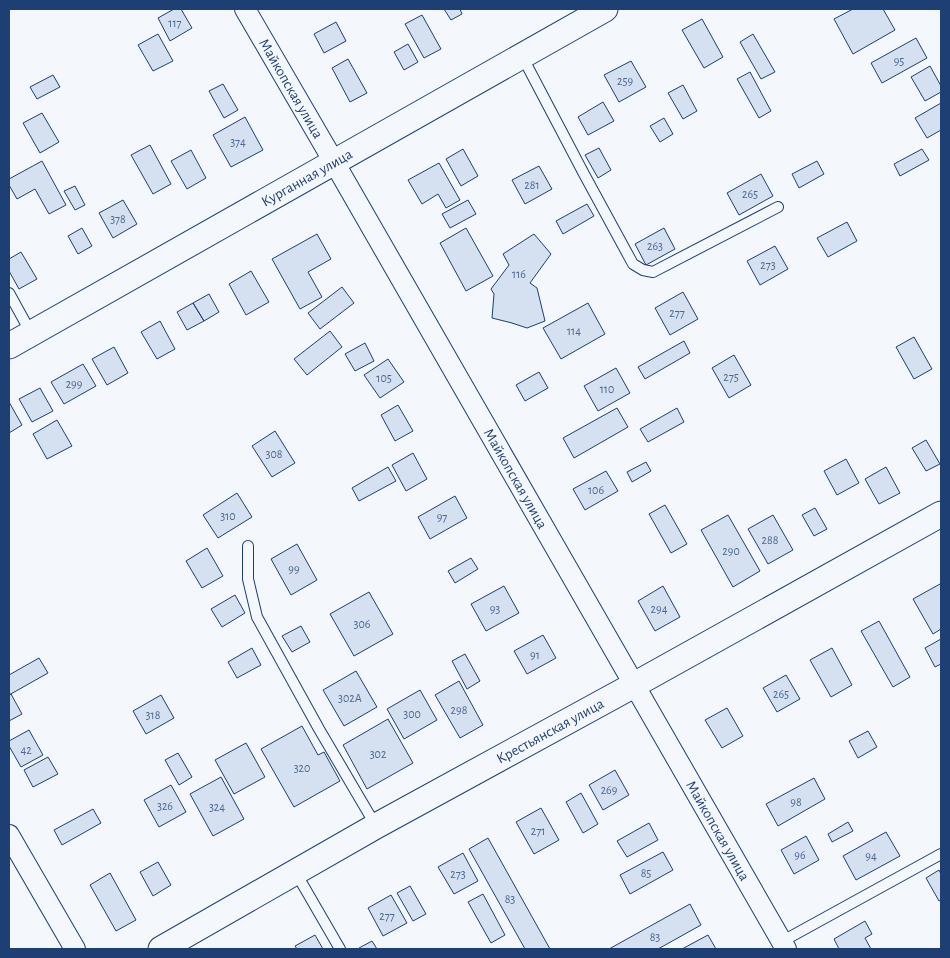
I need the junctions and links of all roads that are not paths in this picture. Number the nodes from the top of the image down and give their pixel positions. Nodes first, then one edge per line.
1 (245, 9) edge
2 (606, 9) edge
3 (522, 56) junction
4 (334, 162) junction
5 (778, 207) dead end
6 (9, 293) edge
7 (31, 333) junction
8 (9, 346) edge
9 (941, 514) edge
10 (248, 546) dead end
11 (634, 685) junction
12 (376, 826) junction
13 (9, 835) edge
14 (941, 854) edge
15 (296, 873) junction
16 (784, 945) edge
17 (75, 949) edge
18 (161, 949) edge
19 (340, 949) edge

1 - 4 street, Майкопская улица
2 - 3 street, Курганная улица
3 - 4 street, Курганная улица
3 - 5 lane
4 - 7 street, Курганная улица
4 - 11 street, Майкопская улица
6 - 7 lane
7 - 8 street, Курганная улица
9 - 11 street, Крестьянская улица
10 - 12 lane
11 - 12 street, Крестьянская улица
11 - 16 street, Майкопская улица
12 - 15 street, Крестьянская улица
13 - 17 street
14 - 16 lane
15 - 18 street, Крестьянская улица
15 - 19 lane

